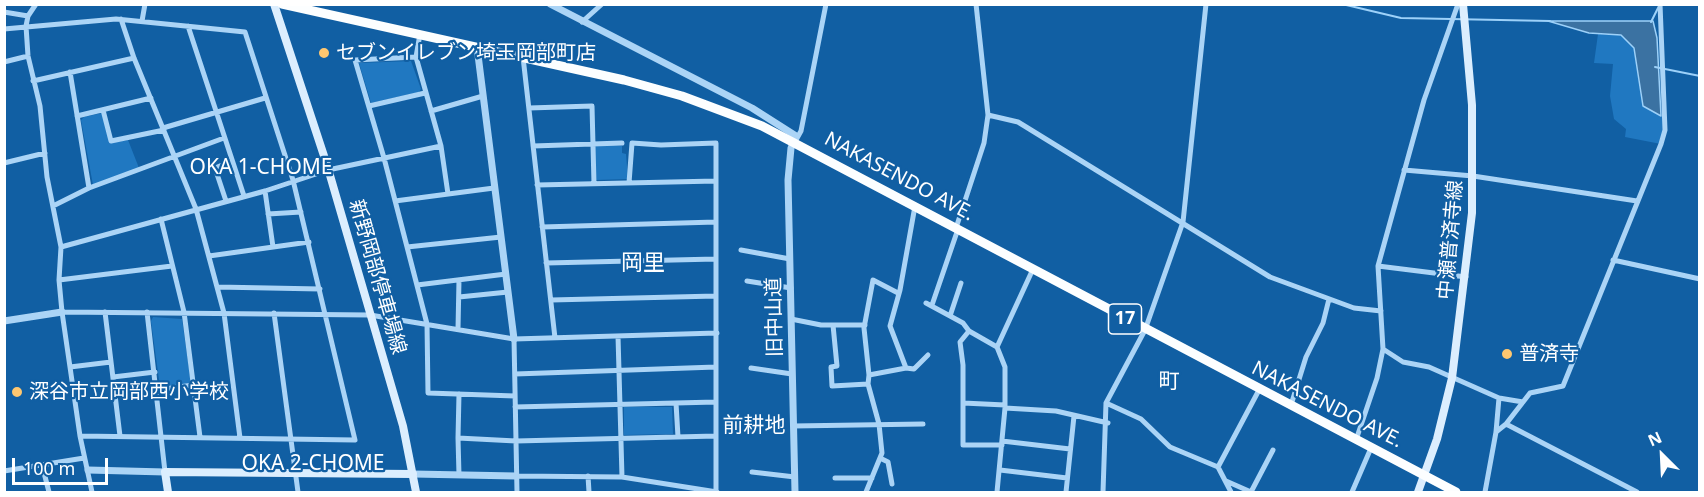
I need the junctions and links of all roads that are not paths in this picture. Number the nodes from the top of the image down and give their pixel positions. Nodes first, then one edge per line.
1 (36, 4) edge
2 (145, 4) edge
3 (274, 4) edge
4 (282, 4) edge
5 (550, 4) edge
6 (602, 4) edge
7 (826, 4) edge
8 (976, 4) edge
9 (1206, 4) edge
10 (1460, 4) edge
11 (1660, 4) edge
12 (4, 12) edge
13 (28, 16) junction
14 (121, 19) junction
15 (142, 21) junction
16 (582, 22) junction
17 (26, 26) junction
18 (188, 26) junction
19 (4, 29) edge
20 (420, 34) junction
21 (477, 46) junction
22 (28, 56) junction
23 (416, 57) junction
24 (523, 57) junction
25 (134, 58) junction
26 (4, 62) edge
27 (69, 72) junction
28 (33, 81) junction
29 (425, 93) junction
30 (483, 96) junction
31 (152, 98) junction
32 (266, 99) junction
33 (742, 104) junction
34 (369, 106) junction
35 (529, 108) junction
36 (103, 110) junction
37 (431, 111) junction
38 (215, 114) junction
39 (988, 115) junction
40 (77, 116) junction
41 (739, 118) junction
42 (750, 122) junction
43 (164, 129) junction
44 (224, 138) junction
45 (795, 142) junction
46 (593, 143) junction
47 (622, 143) dead end
48 (441, 146) junction
49 (533, 146) junction
50 (45, 153) junction
51 (175, 156) junction
52 (384, 158) junction
53 (232, 161) junction
54 (4, 163) edge
55 (328, 170) junction
56 (1404, 170) junction
57 (1473, 176) junction
58 (293, 180) junction
59 (716, 181) junction
60 (629, 183) junction
61 (594, 184) junction
62 (537, 185) junction
63 (89, 188) junction
64 (494, 188) junction
65 (265, 191) junction
66 (448, 194) junction
67 (244, 196) junction
68 (226, 201) junction
69 (395, 201) junction
70 (1637, 201) junction
71 (53, 206) junction
72 (915, 206) junction
73 (196, 209) junction
74 (301, 212) junction
75 (268, 214) junction
76 (161, 219) junction
77 (716, 222) junction
78 (1183, 222) junction
79 (542, 227) junction
80 (957, 229) junction
81 (501, 237) junction
82 (309, 242) junction
83 (61, 247) junction
84 (273, 247) junction
85 (407, 248) junction
86 (741, 250) dead end
87 (209, 256) junction
88 (716, 259) junction
89 (790, 259) junction
90 (1613, 260) junction
91 (546, 263) junction
92 (172, 266) junction
93 (1378, 266) junction
94 (1033, 269) junction
95 (506, 274) junction
96 (1466, 277) junction
97 (1700, 279) edge
98 (59, 280) junction
99 (459, 280) junction
100 (747, 281) dead end
101 (961, 283) dead end
102 (417, 285) junction
103 (217, 287) junction
104 (791, 288) junction
105 (320, 289) junction
106 (508, 292) junction
107 (898, 293) junction
108 (717, 296) junction
109 (459, 297) junction
110 (1329, 299) junction
111 (551, 300) junction
112 (926, 303) dead end
113 (932, 305) junction
114 (1381, 311) junction
115 (62, 312) junction
116 (105, 312) junction
117 (147, 312) junction
118 (184, 312) junction
119 (224, 313) junction
120 (274, 313) junction
121 (326, 314) junction
122 (370, 315) junction
123 (950, 316) junction
124 (791, 319) junction
125 (4, 321) edge
126 (427, 324) junction
127 (833, 325) junction
128 (865, 325) junction
129 (458, 329) junction
130 (1145, 330) junction
131 (969, 331) junction
132 (717, 333) junction
133 (618, 336) junction
134 (555, 338) junction
135 (514, 339) junction
136 (997, 347) junction
137 (1383, 349) junction
138 (928, 355) dead end
139 (111, 362) junction
140 (70, 367) junction
141 (716, 367) junction
142 (751, 368) dead end
143 (906, 368) junction
144 (619, 370) junction
145 (155, 372) junction
146 (515, 374) junction
147 (792, 374) junction
148 (869, 375) junction
149 (112, 377) junction
150 (1452, 378) junction
151 (868, 384) junction
152 (193, 385) junction
153 (157, 390) junction
154 (1259, 390) junction
155 (459, 394) junction
156 (515, 396) junction
157 (1499, 398) junction
158 (716, 402) junction
159 (1523, 402) junction
160 (676, 403) junction
161 (1106, 403) junction
162 (620, 404) junction
163 (963, 404) junction
164 (1005, 406) junction
165 (1290, 406) junction
166 (515, 407) junction
167 (1074, 416) junction
168 (1108, 423) junction
169 (879, 424) junction
170 (923, 424) dead end
171 (1506, 424) junction
172 (793, 426) junction
173 (1496, 432) junction
174 (80, 436) junction
175 (120, 436) junction
176 (716, 436) junction
177 (163, 437) junction
178 (200, 437) junction
179 (678, 437) junction
180 (240, 438) junction
181 (458, 438) junction
182 (621, 438) junction
183 (291, 439) junction
184 (1356, 440) junction
185 (516, 441) junction
186 (1002, 443) junction
187 (1371, 448) junction
188 (1070, 449) junction
189 (1273, 450) dead end
190 (84, 458) junction
191 (880, 458) junction
192 (42, 465) junction
193 (1218, 467) junction
194 (88, 470) junction
195 (999, 470) junction
196 (4, 471) edge
197 (165, 472) junction
198 (752, 472) dead end
199 (296, 473) junction
200 (413, 474) junction
201 (459, 475) junction
202 (1425, 475) junction
203 (516, 476) junction
204 (588, 476) junction
205 (622, 477) junction
206 (795, 477) junction
207 (835, 478) dead end
208 (872, 478) junction
209 (1067, 478) junction
210 (1226, 481) junction
211 (892, 484) dead end
212 (49, 492) edge
213 (92, 492) edge
214 (168, 492) edge
215 (298, 492) edge
216 (416, 492) edge
217 (516, 492) edge
218 (588, 492) edge
219 (717, 492) edge
220 (795, 492) edge
221 (866, 492) edge
222 (998, 492) edge
223 (1066, 492) edge
224 (1103, 492) edge
225 (1231, 492) edge
226 (1251, 492) edge
227 (1352, 492) edge
228 (1418, 492) edge
229 (1456, 492) edge
230 (1485, 492) edge
231 (1637, 492) edge

1 - 13 street
2 - 15 street
3 - 55 main road, 新野岡部停車場線
4 - 20 highway, NAKASENDO AVE. / 17
5 - 16 street
6 - 16 street
7 - 45 street
8 - 39 street
9 - 78 street
10 - 56 street
10 - 57 main road, 中瀬普済寺線
11 - 70 street
12 - 13 street
13 - 17 street
14 - 15 street
14 - 17 street
14 - 25 street
15 - 18 street
16 - 33 street
17 - 19 street
17 - 22 street
18 - 32 street
18 - 38 street
20 - 21 highway, NAKASENDO AVE. / 17
20 - 23 street
21 - 24 highway, NAKASENDO AVE. / 17
21 - 30 street
22 - 26 street
22 - 28 street
23 - 29 street
23 - 34 street
24 - 35 street
24 - 41 highway, NAKASENDO AVE. / 17
25 - 27 street
25 - 31 street
27 - 28 street
27 - 40 street
28 - 50 street
29 - 34 street
29 - 37 street
30 - 37 street
30 - 64 street
31 - 36 street
31 - 43 street
32 - 38 street
32 - 58 street
33 - 41 street
33 - 42 street
33 - 45 street
34 - 52 street
35 - 46 street
35 - 49 street
36 - 40 street
36 - 43 street
37 - 48 street
38 - 43 street
38 - 44 street
39 - 78 street
39 - 80 street
40 - 63 street
41 - 42 highway, NAKASENDO AVE. / 17
42 - 45 highway, NAKASENDO AVE. / 17
43 - 51 street
44 - 51 street
44 - 53 street
45 - 72 highway, NAKASENDO AVE. / 17
45 - 89 street, 旧中山道
46 - 47 street
46 - 49 street
46 - 61 street
48 - 52 street
48 - 66 street
49 - 62 street
50 - 54 street
50 - 71 street
51 - 63 street
51 - 73 street
52 - 55 street
52 - 69 street
53 - 67 street
53 - 68 street
55 - 58 street
55 - 122 main road, 新野岡部停車場線
56 - 57 street
56 - 93 street
57 - 70 street
57 - 96 main road, 中瀬普済寺線
58 - 65 street
58 - 74 street
59 - 60 street
59 - 60 street
59 - 77 street
60 - 61 street
61 - 62 street
62 - 79 street
63 - 71 street
64 - 66 street
64 - 81 street
65 - 67 street
65 - 75 street
66 - 69 street
67 - 68 street
68 - 73 street
69 - 85 street
70 - 90 street
71 - 83 street
72 - 80 highway, NAKASENDO AVE. / 17
72 - 107 street
73 - 76 street
73 - 87 street
74 - 75 street
74 - 82 street
75 - 84 street
76 - 83 street
76 - 92 street
77 - 79 street
77 - 88 street
78 - 110 street
78 - 130 street
79 - 91 street
80 - 94 highway, NAKASENDO AVE. / 17
80 - 113 street
81 - 85 street
81 - 95 street
82 - 84 street
82 - 105 street
83 - 98 street
84 - 87 street
85 - 102 street
86 - 89 street
87 - 103 street
88 - 91 street
88 - 108 street
89 - 104 street, 旧中山道
90 - 97 street
90 - 159 street
91 - 111 street
92 - 98 street
92 - 118 street
93 - 96 street
93 - 114 street
94 - 130 highway, NAKASENDO AVE. / 17
94 - 136 street
95 - 99 street
95 - 106 street
96 - 150 main road, 中瀬普済寺線
98 - 115 street
99 - 102 street
99 - 109 street
100 - 104 street
101 - 123 street
102 - 126 street
103 - 105 street
103 - 119 street
104 - 124 street, 旧中山道
105 - 121 street
106 - 109 street
106 - 135 street
107 - 128 street
107 - 143 street
108 - 111 street
108 - 132 street
109 - 129 street
110 - 114 street
110 - 165 street
111 - 134 street
112 - 113 street
113 - 123 street
114 - 137 street
115 - 116 street
115 - 125 street
115 - 140 street
116 - 117 street
116 - 139 street
117 - 118 street
117 - 145 street
118 - 119 street
118 - 152 street
119 - 120 street
119 - 180 street
120 - 121 street
120 - 183 street
121 - 122 street
121 - 183 street
122 - 126 street
122 - 200 main road, 新野岡部停車場線
123 - 131 street
124 - 127 street
124 - 147 street, 旧中山道
126 - 129 street
126 - 155 street
127 - 128 street
127 - 151 street
128 - 148 street
129 - 135 street
130 - 154 highway, NAKASENDO AVE. / 17
130 - 161 street
131 - 136 street
131 - 163 street
132 - 133 street
132 - 141 street
133 - 134 street
133 - 144 street
134 - 135 street
135 - 146 street
136 - 164 street
137 - 150 street
137 - 184 street
138 - 143 street
139 - 140 street
139 - 149 street
140 - 174 street
141 - 144 street
141 - 158 street
142 - 147 street
143 - 148 street
144 - 146 street
144 - 162 street
145 - 149 street
145 - 153 street
146 - 156 street
147 - 172 street, 旧中山道
148 - 151 street
149 - 175 street
150 - 157 street
150 - 202 main road, 中瀬普済寺線
151 - 169 street
152 - 153 street
152 - 178 street
153 - 177 street
154 - 165 highway, NAKASENDO AVE. / 17
154 - 193 street
155 - 156 street
155 - 181 street
156 - 166 street
157 - 159 street
157 - 173 street
158 - 160 street
158 - 176 street
159 - 171 street
160 - 162 street
160 - 179 street
161 - 168 street
161 - 193 street
162 - 166 street
162 - 182 street
163 - 164 street
163 - 186 street
164 - 167 street
164 - 186 street
165 - 184 highway, NAKASENDO AVE. / 17
166 - 185 street
167 - 168 street
167 - 188 street
168 - 224 street
169 - 170 street
169 - 172 street
169 - 191 street
171 - 173 street
171 - 231 street
172 - 206 street, 旧中山道
173 - 230 street
174 - 175 street
174 - 190 street
175 - 177 street
176 - 179 street
176 - 219 street
177 - 178 street
177 - 197 street
178 - 180 street
179 - 182 street
180 - 183 street
181 - 185 street
181 - 201 street
182 - 185 street
182 - 205 street
183 - 199 street
184 - 187 highway, NAKASENDO AVE. / 17
185 - 203 street
186 - 188 street
186 - 195 street
187 - 202 highway, NAKASENDO AVE. / 17
187 - 227 street
188 - 209 street
189 - 226 street
190 - 192 street
190 - 194 street
191 - 208 street
191 - 211 street
192 - 196 street
192 - 212 street
193 - 210 street
194 - 197 street
194 - 213 street
195 - 209 street
195 - 222 street
197 - 199 main road
197 - 214 main road
198 - 206 street
199 - 200 main road
199 - 215 street
200 - 201 street
200 - 216 main road, 新野岡部停車場線
201 - 203 street
202 - 228 main road, 中瀬普済寺線
202 - 229 highway, NAKASENDO AVE. / 17
203 - 204 street
203 - 217 street
204 - 205 street
204 - 218 street
205 - 219 street
206 - 220 street, 旧中山道
207 - 208 street
208 - 221 street
209 - 223 street
210 - 225 street
210 - 226 street

